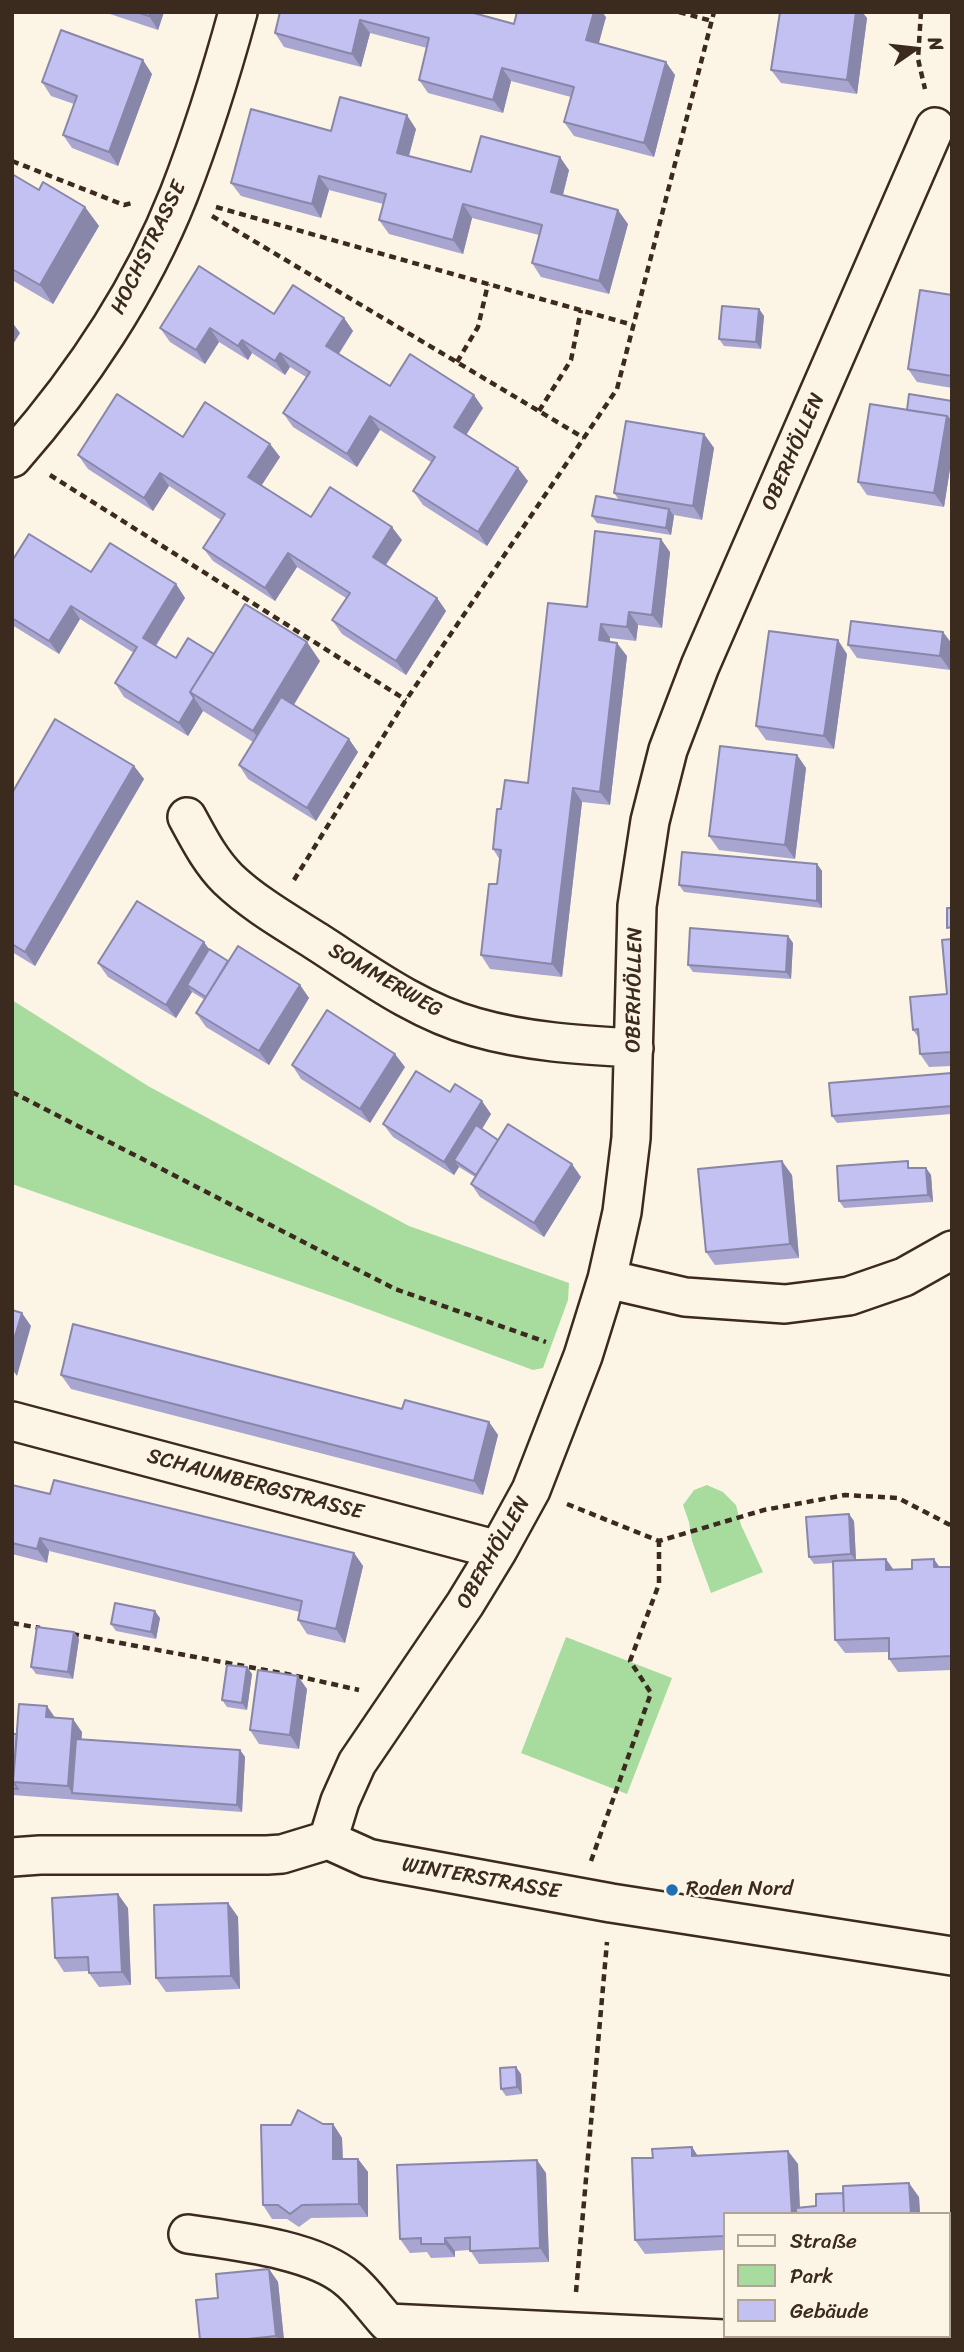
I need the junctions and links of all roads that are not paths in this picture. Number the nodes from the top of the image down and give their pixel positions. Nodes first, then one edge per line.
1 (238, 12) edge
2 (935, 127) road end
3 (14, 456) edge
4 (187, 817) dead end
5 (634, 1048) junction
6 (952, 1250) edge
7 (607, 1279) junction
8 (12, 1420) edge
9 (498, 1550) junction
10 (328, 1840) junction
11 (12, 1857) edge
12 (952, 1956) edge
13 (188, 2234) dead end
14 (385, 2332) edge
15 (745, 2340) edge

1 - 3 street, HOCHSTRASSE
2 - 5 street, OBERHÖLLEN
4 - 5 street, SOMMERWEG
5 - 7 street, OBERHÖLLEN
6 - 7 street
7 - 9 street, OBERHÖLLEN
8 - 9 street, SCHAUMBERGSTRASSE
9 - 10 street, OBERHÖLLEN
10 - 11 street
10 - 12 street, WINTERSTRASSE
13 - 14 street
14 - 15 street

